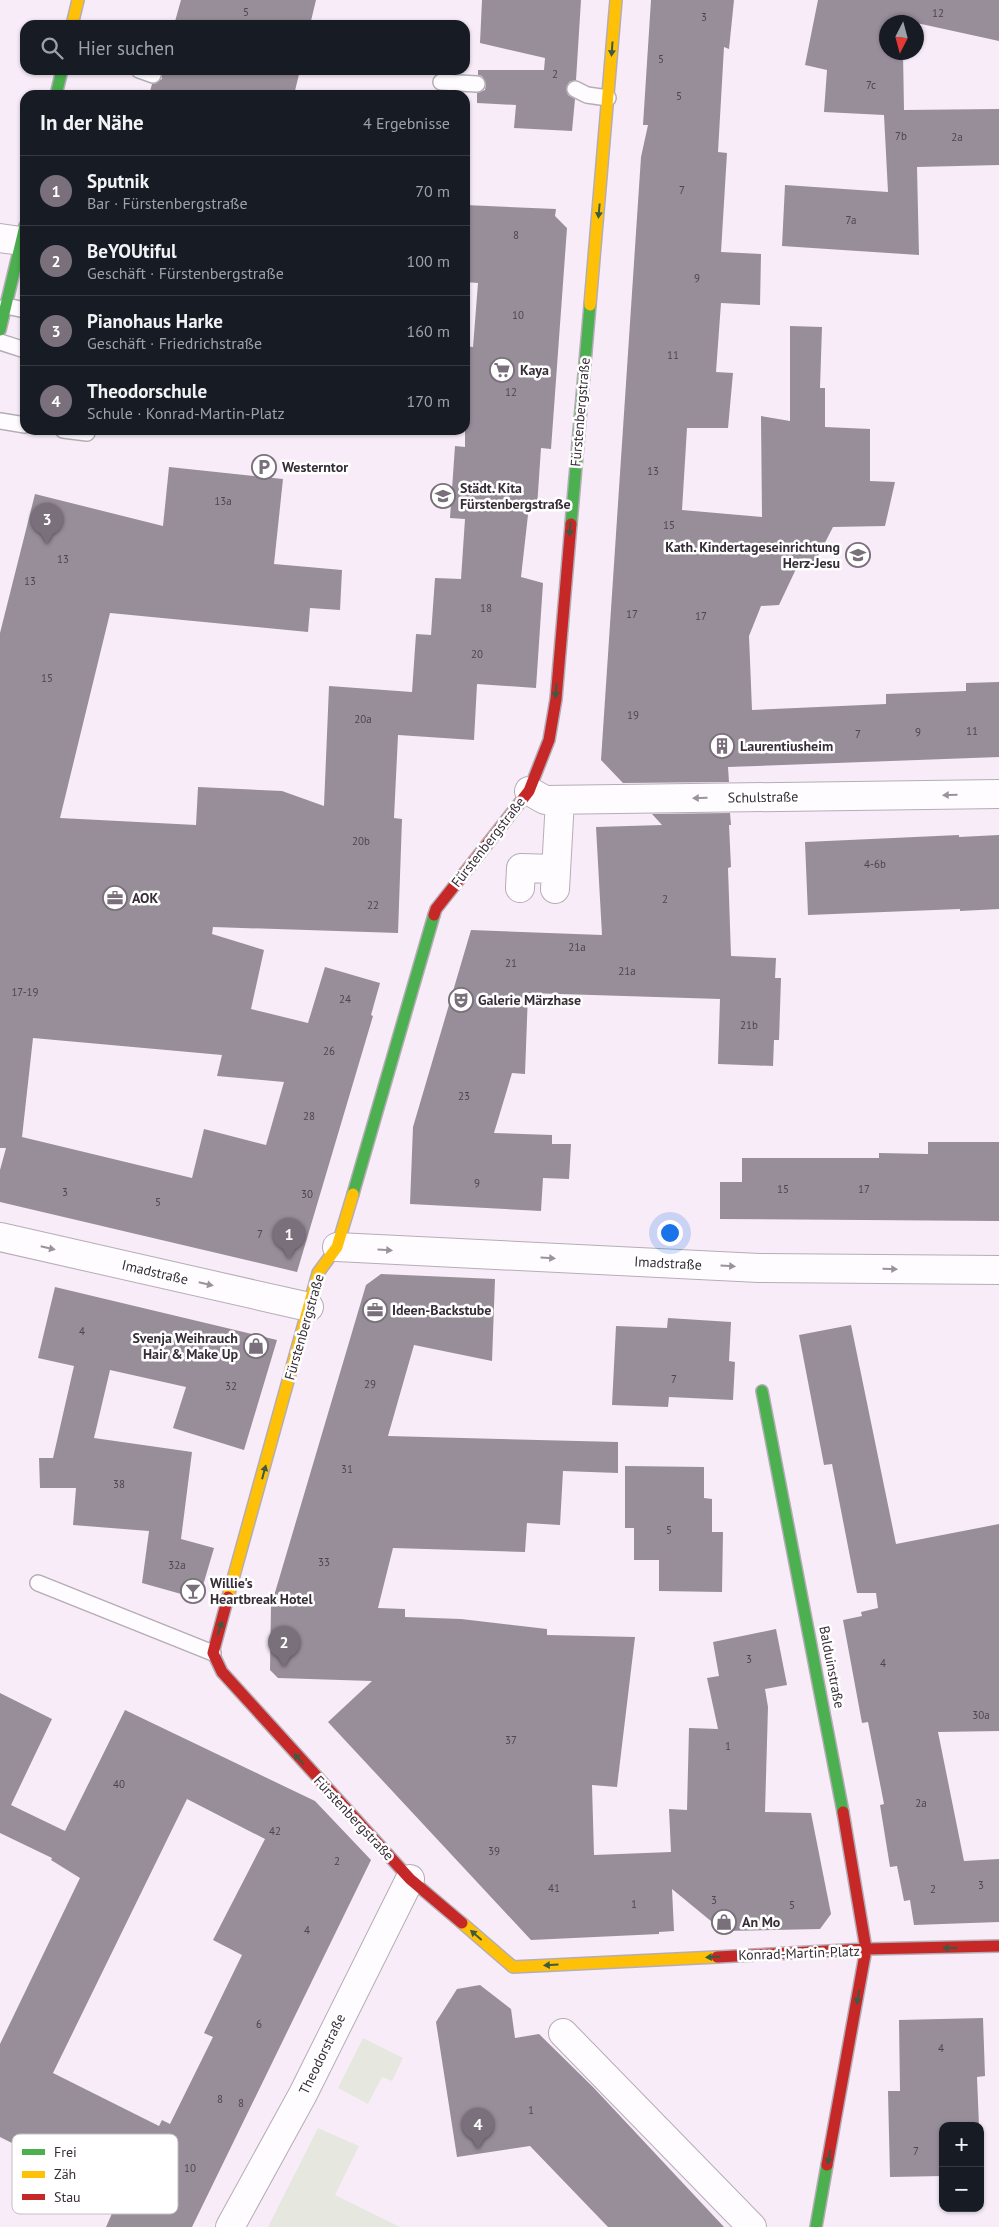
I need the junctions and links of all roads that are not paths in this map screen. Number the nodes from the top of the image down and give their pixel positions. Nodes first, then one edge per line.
1 (78, 0) edge
2 (616, 0) edge
3 (73, 20) edge
4 (61, 75) edge
5 (441, 82) dead end
6 (477, 84) dead end
7 (57, 90) edge
8 (579, 95) dead end
9 (608, 98) junction
10 (15, 235) edge
11 (6, 306) junction
12 (20, 309) edge
13 (0, 330) edge
14 (0, 342) edge
15 (20, 348) edge
16 (0, 421) edge
17 (20, 424) edge
18 (529, 791) junction
19 (999, 794) edge
20 (560, 800) junction
21 (520, 888) dead end
22 (0, 1237) edge
23 (337, 1247) junction
24 (999, 1270) edge
25 (309, 1307) junction
26 (762, 1391) dead end
27 (38, 1583) dead end
28 (213, 1653) junction
29 (410, 1879) junction
30 (999, 1946) edge
31 (866, 1949) junction
32 (513, 1967) joint
33 (563, 2033) dead end
34 (230, 2227) edge
35 (752, 2227) edge
36 (816, 2227) edge

1 - 3 street
2 -> 9 street, Fürstenbergstraße
4 - 7 street
5 - 6 lane
8 - 9 lane
9 -> 18 street, Fürstenbergstraße
10 - 11 street
11 - 12 lane
11 - 13 street
14 - 15 lane
16 - 17 lane
18 - 20 street, Schulstraße
18 - 23 street, Fürstenbergstraße
19 -> 20 street, Schulstraße
20 - 21 street
22 -> 25 street, Imadstraße
23 -> 24 street, Imadstraße
23 - 25 street, Fürstenbergstraße
28 -> 25 street, Fürstenbergstraße
26 - 31 street, Balduinstraße
27 - 28 lane
29 -> 28 street, Fürstenbergstraße
32 -> 29 street, Fürstenbergstraße
29 - 34 street, Theodorstraße
30 -> 31 street
31 -> 32 street, Konrad-Martin-Platz
31 -> 36 street, Konrad-Martin-Platz
33 - 35 street

